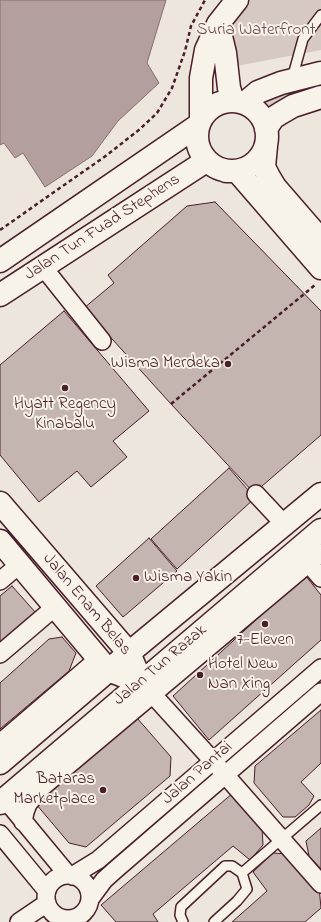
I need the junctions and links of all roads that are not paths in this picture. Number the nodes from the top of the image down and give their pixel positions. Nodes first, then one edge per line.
1 (237, 0) edge
2 (321, 15) edge
3 (218, 24) junction
4 (321, 73) edge
5 (292, 79) junction
6 (321, 97) edge
7 (239, 102) junction
8 (199, 122) junction
9 (266, 137) junction
10 (206, 161) junction
11 (226, 171) junction
12 (321, 240) edge
13 (0, 261) edge
14 (43, 267) junction
15 (318, 276) edge
16 (0, 295) edge
17 (102, 341) dead end
18 (256, 494) dead end
19 (321, 494) edge
20 (0, 503) edge
21 (285, 525) junction
22 (321, 530) edge
23 (0, 541) edge
24 (315, 558) edge
25 (20, 564) junction
26 (321, 578) edge
27 (0, 581) edge
28 (55, 607) junction
29 (129, 653) junction
30 (0, 654) edge
31 (103, 665) junction
32 (321, 668) edge
33 (147, 688) junction
34 (321, 692) edge
35 (0, 743) edge
36 (213, 761) junction
37 (0, 762) edge
38 (225, 775) junction
39 (2, 801) edge
40 (321, 805) edge
41 (23, 822) junction
42 (0, 834) edge
43 (282, 839) junction
44 (242, 873) junction
45 (70, 876) junction
46 (321, 884) edge
47 (47, 897) junction
48 (89, 911) edge
49 (55, 919) edge
50 (19, 922) edge
51 (183, 922) edge
52 (214, 922) edge

1 - 3 main road
2 - 5 lane
3 - 7 main road
3 - 8 main road
4 - 5 main road
5 - 7 main road
6 - 9 main road
7 - 8 main road
7 - 9 main road
8 - 10 main road
8 - 13 main road, Jalan Tun Fuad Stephens
9 - 11 main road
9 - 12 main road
10 - 11 main road
10 - 14 main road, Jalan Tun Fuad Stephens
11 - 15 main road
14 - 16 main road, Jalan Tun Fuad Stephens
14 - 17 street
18 - 21 street
19 - 21 main road, Jalan Tun Razak
20 - 29 main road, Jalan Enam Belas
21 - 29 main road, Jalan Tun Razak
22 - 33 main road, Jalan Tun Razak
23 - 25 main road, Jalan Enam Belas
24 - 26 street
24 - 33 street
25 - 27 street
25 - 28 main road, Jalan Enam Belas
28 - 30 street
28 - 31 main road, Jalan Enam Belas
29 - 31 main road, Jalan Tun Razak
29 - 33 main road, Jalan Enam Belas
31 - 33 main road, Jalan Enam Belas
31 - 35 street
31 - 37 main road, Jalan Tun Razak
32 - 36 street, Jalan Pantai
33 - 36 street
33 - 39 main road, Jalan Tun Razak
33 - 41 street
34 - 38 street, Jalan Pantai
36 - 38 street
36 - 45 street, Jalan Pantai
38 - 43 street
38 - 48 street, Jalan Pantai
39 - 41 street
40 - 43 lane
41 - 45 street
42 - 47 street
43 - 44 lane
43 - 46 street
44 - 51 lane
44 - 52 lane
45 - 47 street
45 - 48 street
47 - 49 street
47 - 50 street
48 - 49 street

